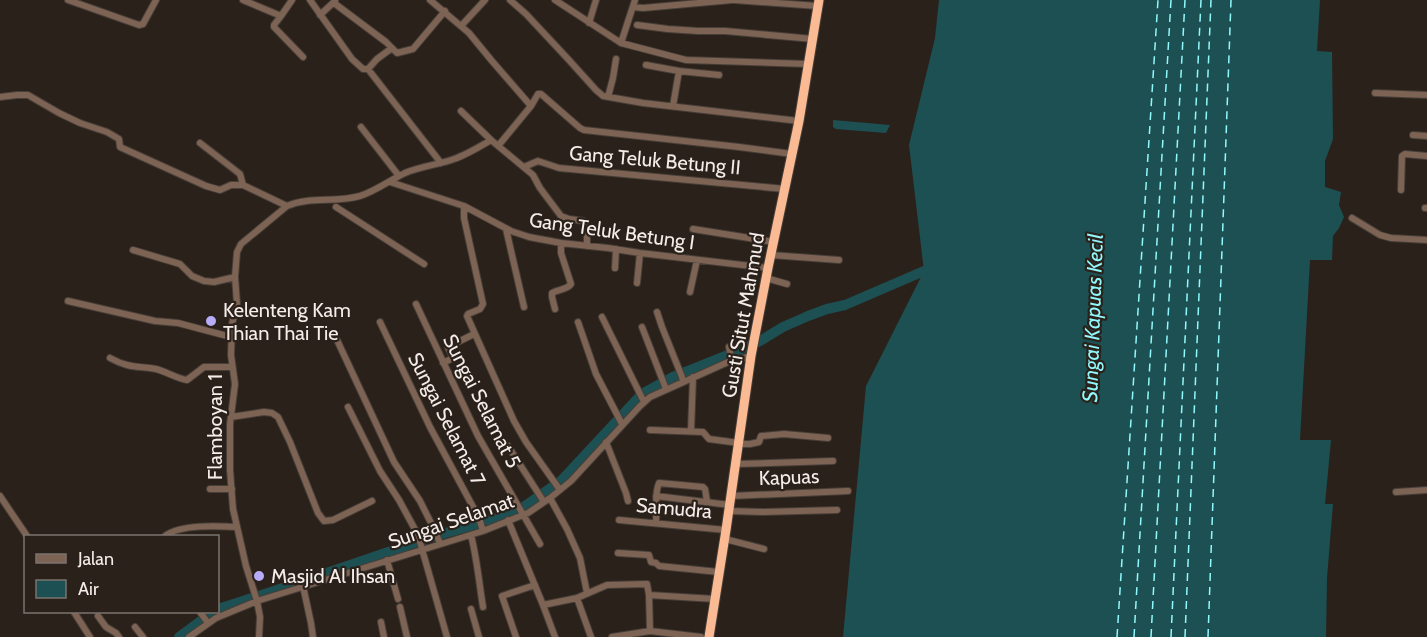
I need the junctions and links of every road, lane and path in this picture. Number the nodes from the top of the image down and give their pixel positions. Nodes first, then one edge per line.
1 (68, 0) edge
2 (92, 0) edge
3 (156, 0) edge
4 (292, 0) edge
5 (310, 0) edge
6 (430, 0) edge
7 (485, 0) edge
8 (510, 0) edge
9 (555, 0) edge
10 (596, 0) edge
11 (733, 0) edge
12 (247, 1) edge
13 (335, 1) edge
14 (564, 3) edge
15 (634, 3) edge
16 (819, 3) edge
17 (88, 7) junction
18 (445, 11) junction
19 (321, 15) junction
20 (281, 16) junction
21 (589, 23) junction
22 (637, 25) dead end
23 (461, 26) junction
24 (813, 39) junction
25 (621, 43) junction
26 (392, 48) junction
27 (303, 57) dead end
28 (616, 59) dead end
29 (808, 64) junction
30 (646, 65) dead end
31 (368, 69) junction
32 (680, 71) junction
33 (719, 75) dead end
34 (1374, 93) dead end
35 (1427, 95) edge
36 (0, 97) edge
37 (608, 97) junction
38 (531, 106) junction
39 (673, 106) junction
40 (461, 111) dead end
41 (799, 121) junction
42 (361, 127) dead end
43 (1413, 135) dead end
44 (1427, 136) edge
45 (491, 140) junction
46 (200, 143) dead end
47 (498, 146) junction
48 (792, 154) junction
49 (1427, 156) edge
50 (441, 163) junction
51 (524, 167) junction
52 (399, 176) junction
53 (390, 182) junction
54 (243, 185) junction
55 (785, 189) junction
56 (1401, 190) dead end
57 (339, 199) junction
58 (287, 206) junction
59 (465, 206) junction
60 (1352, 218) dead end
61 (506, 229) junction
62 (693, 229) dead end
63 (1427, 240) edge
64 (774, 242) junction
65 (561, 243) junction
66 (587, 246) junction
67 (616, 249) junction
68 (133, 250) dead end
69 (640, 253) junction
70 (771, 255) junction
71 (697, 260) junction
72 (839, 260) dead end
73 (424, 264) dead end
74 (615, 268) dead end
75 (767, 273) junction
76 (235, 276) junction
77 (637, 283) dead end
78 (788, 284) dead end
79 (690, 292) dead end
80 (68, 301) dead end
81 (416, 304) dead end
82 (524, 307) dead end
83 (555, 309) dead end
84 (657, 312) dead end
85 (602, 317) dead end
86 (380, 322) dead end
87 (578, 322) dead end
88 (642, 327) dead end
89 (474, 334) junction
90 (231, 337) junction
91 (337, 340) dead end
92 (752, 354) junction
93 (110, 358) dead end
94 (443, 363) junction
95 (232, 367) junction
96 (693, 377) junction
97 (682, 380) junction
98 (666, 387) junction
99 (642, 397) junction
100 (348, 407) dead end
101 (231, 417) junction
102 (622, 423) junction
103 (650, 430) dead end
104 (691, 431) junction
105 (828, 438) dead end
106 (606, 442) junction
107 (739, 443) junction
108 (508, 446) dead end
109 (833, 461) dead end
110 (736, 464) junction
111 (559, 488) junction
112 (210, 489) dead end
113 (232, 489) junction
114 (1427, 489) edge
115 (848, 491) dead end
116 (1396, 492) dead end
117 (0, 496) edge
118 (656, 496) junction
119 (541, 498) junction
120 (550, 498) junction
121 (372, 501) dead end
122 (628, 501) dead end
123 (707, 501) junction
124 (730, 504) junction
125 (520, 510) junction
126 (837, 510) dead end
127 (508, 520) junction
128 (619, 520) dead end
129 (656, 523) junction
130 (237, 527) junction
131 (483, 528) junction
132 (725, 534) junction
133 (26, 535) edge
134 (168, 535) edge
135 (471, 535) junction
136 (438, 538) junction
137 (540, 544) dead end
138 (421, 547) junction
139 (764, 549) dead end
140 (618, 553) dead end
141 (387, 560) junction
142 (719, 572) junction
143 (535, 585) junction
144 (303, 586) junction
145 (587, 593) junction
146 (649, 595) junction
147 (577, 597) junction
148 (715, 598) junction
149 (398, 599) dead end
150 (257, 601) junction
151 (543, 605) junction
152 (400, 607) dead end
153 (483, 607) dead end
154 (471, 609) dead end
155 (75, 613) edge
156 (201, 613) edge
157 (98, 616) dead end
158 (207, 622) junction
159 (381, 622) dead end
160 (135, 627) dead end
161 (650, 631) junction
162 (90, 637) edge
163 (119, 637) edge
164 (143, 637) edge
165 (189, 637) edge
166 (259, 637) edge
167 (313, 637) edge
168 (384, 637) edge
169 (407, 637) edge
170 (447, 637) edge
171 (479, 637) edge
172 (516, 637) edge
173 (555, 637) edge
174 (591, 637) edge
175 (612, 637) edge
176 (701, 637) edge
177 (709, 637) edge

1 - 17 street
2 - 17 street
3 - 17 street
4 - 20 street
5 - 19 street
6 - 18 street
7 - 23 street
8 - 37 street
9 - 14 street
10 - 21 street
11 - 15 street
11 - 16 street
12 - 20 street
13 - 19 street
13 - 26 street
14 - 21 street
15 - 25 street
16 - 24 highway, Gusti Situt Mahmud
18 - 23 street
18 - 26 street
19 - 31 street
20 - 27 street
21 - 25 street
22 - 24 street
23 - 38 street
24 - 29 highway, Gusti Situt Mahmud
25 - 29 street
26 - 31 street
28 - 37 street
29 - 41 highway, Gusti Situt Mahmud
30 - 32 street
31 - 50 street
32 - 33 street
32 - 39 street
34 - 35 street
36 - 54 street
37 - 39 street
38 - 47 street
38 - 48 street
39 - 41 street
40 - 45 street
41 - 48 highway, Gusti Situt Mahmud
42 - 52 street
43 - 44 street
45 - 47 street
45 - 50 street
46 - 54 street
47 - 51 street
48 - 55 highway, Gusti Situt Mahmud
49 - 56 street
50 - 52 street
51 - 55 street, Gang Teluk Betung II
51 - 66 street
52 - 53 street
53 - 57 street
53 - 59 street, Gang Teluk Betung I
54 - 58 street
55 - 64 highway, Gusti Situt Mahmud
57 - 58 street
57 - 73 street
58 - 76 street, Flamboyan 1
59 - 61 street, Gang Teluk Betung I
59 - 89 street
60 - 63 street
61 - 65 street, Gang Teluk Betung I
61 - 82 street
62 - 64 street
64 - 70 highway, Gusti Situt Mahmud
65 - 66 street, Gang Teluk Betung I
65 - 83 street
66 - 67 street, Gang Teluk Betung I
67 - 69 street, Gang Teluk Betung I
67 - 74 street
68 - 76 street
69 - 71 street, Gang Teluk Betung I
69 - 77 street
70 - 72 street
70 - 75 highway, Gusti Situt Mahmud
71 - 75 street, Gang Teluk Betung I
71 - 79 street
75 - 78 street, Gang Teluk Betung I
75 - 92 highway, Gusti Situt Mahmud
76 - 90 street, Flamboyan 1
80 - 90 street
81 - 94 street, Sungai Selamat 5
84 - 97 street
85 - 99 street
86 - 131 street, Sungai Selamat 7
87 - 102 street
88 - 98 street
89 - 94 street
89 - 111 street
90 - 95 street, Flamboyan 1
91 - 136 street
92 - 96 street, Sungai Selamat
92 - 107 highway, Gusti Situt Mahmud
93 - 95 street
94 - 125 street, Sungai Selamat 5
95 - 101 street, Flamboyan 1
96 - 97 street, Sungai Selamat
96 - 104 street
97 - 98 street, Sungai Selamat
98 - 99 street, Sungai Selamat
99 - 102 street, Sungai Selamat
100 - 138 street
101 - 113 street, Flamboyan 1
101 - 121 street
102 - 106 street, Sungai Selamat
103 - 104 street
104 - 107 street
105 - 107 street
106 - 111 street, Sungai Selamat
106 - 122 street
107 - 110 highway, Gusti Situt Mahmud
108 - 119 street
109 - 110 street
110 - 124 highway, Gusti Situt Mahmud
111 - 120 street, Sungai Selamat
112 - 113 street
113 - 130 street, Flamboyan 1
114 - 116 street
115 - 124 street, Kapuas
117 - 133 street
118 - 123 street
118 - 123 street
118 - 129 street
119 - 120 street, Sungai Selamat
119 - 125 street, Sungai Selamat
120 - 145 street
123 - 124 street
124 - 126 street
124 - 132 highway, Gusti Situt Mahmud
125 - 127 street, Sungai Selamat
125 - 137 street, Sungai Selamat 5
127 - 131 street, Sungai Selamat
127 - 143 street
128 - 129 street, Samudra
129 - 132 street, Samudra
130 - 134 street
130 - 150 street, Flamboyan 1
131 - 135 street, Sungai Selamat
132 - 139 street, Samudra
132 - 142 highway, Gusti Situt Mahmud
135 - 136 street, Sungai Selamat
135 - 153 street
136 - 138 street, Sungai Selamat
138 - 141 street, Sungai Selamat
138 - 170 street
140 - 142 street
141 - 144 street, Sungai Selamat
141 - 149 street
142 - 148 highway, Gusti Situt Mahmud
143 - 151 street
143 - 172 street
144 - 150 street, Sungai Selamat
144 - 167 street
145 - 146 street
145 - 147 street
146 - 148 street
146 - 161 street
147 - 151 street
147 - 174 street
148 - 177 highway, Gusti Situt Mahmud
150 - 158 street, Sungai Selamat
150 - 166 street, Flamboyan 1
151 - 173 street
152 - 169 street
154 - 171 street
155 - 162 street
156 - 158 street
157 - 163 street
158 - 165 street, Sungai Selamat
159 - 168 street
160 - 164 street
161 - 175 street
161 - 176 street

